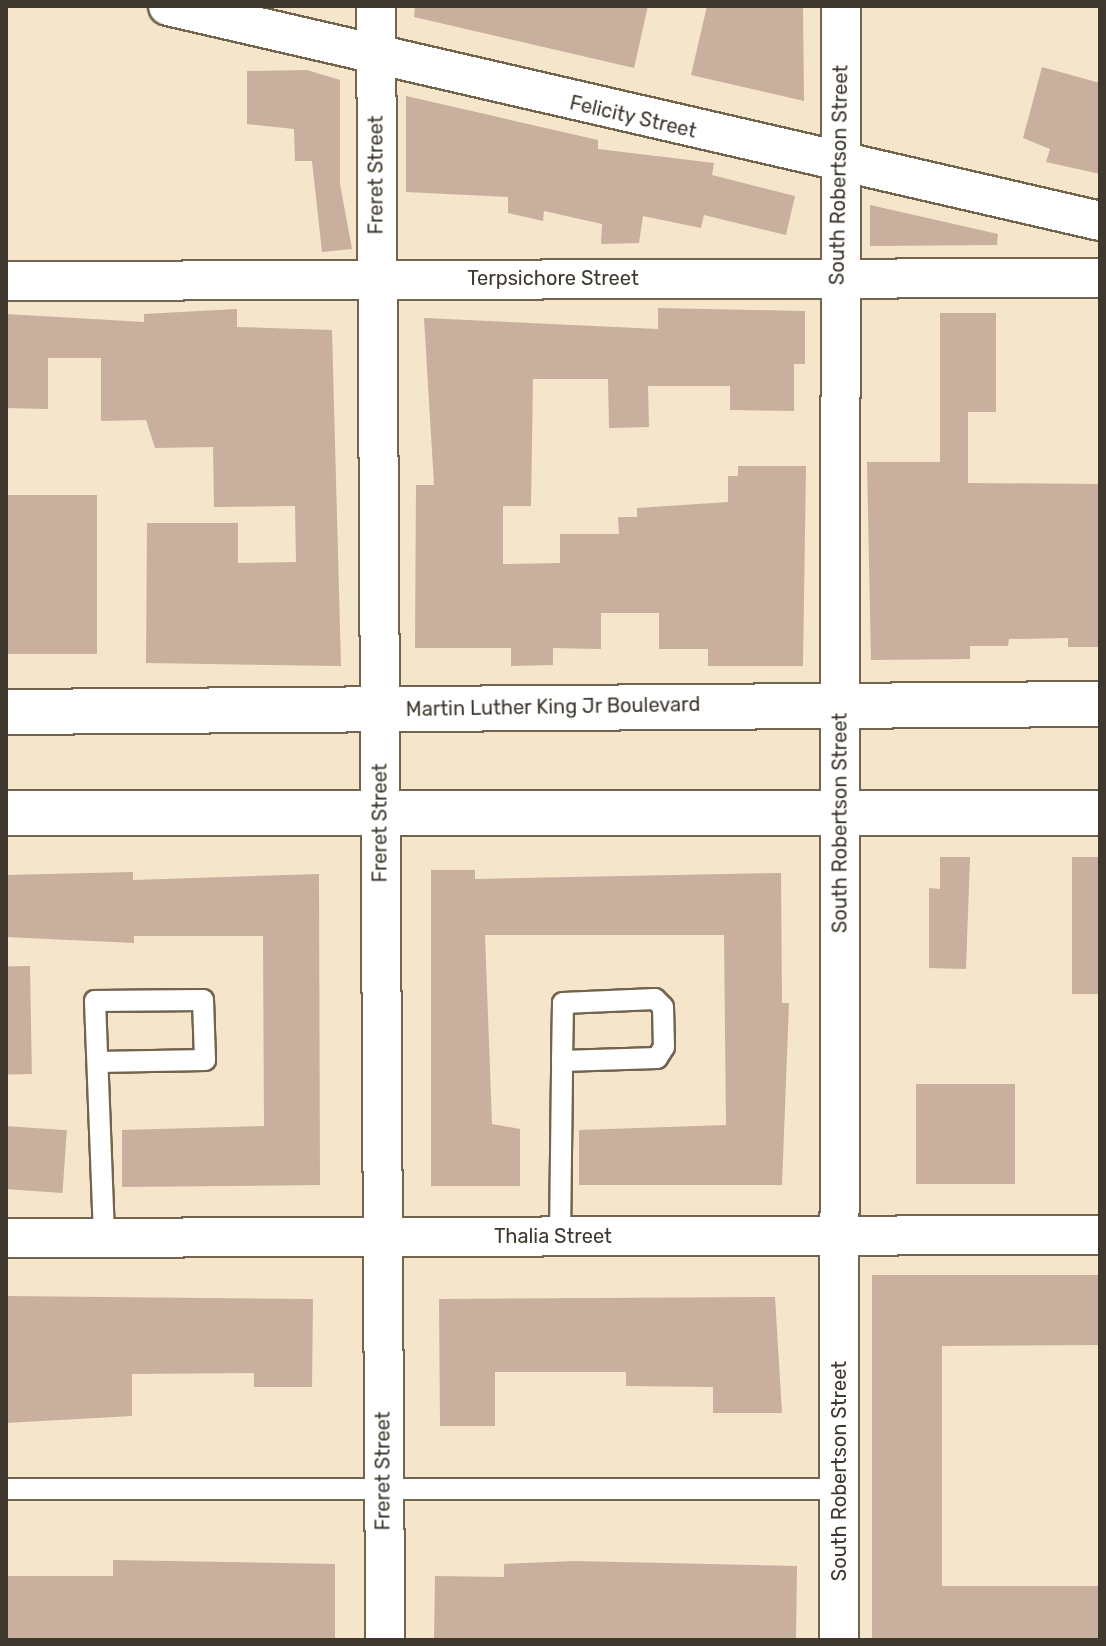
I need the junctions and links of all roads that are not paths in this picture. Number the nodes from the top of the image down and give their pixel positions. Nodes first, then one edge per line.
1 (168, 6) edge
2 (376, 6) edge
3 (841, 6) edge
4 (376, 56) junction
5 (840, 166) junction
6 (1100, 221) edge
7 (838, 277) junction
8 (1100, 278) edge
9 (375, 279) junction
10 (6, 281) edge
11 (841, 703) junction
12 (1100, 704) edge
13 (380, 710) junction
14 (6, 712) edge
15 (380, 809) junction
16 (6, 813) edge
17 (841, 813) junction
18 (1100, 813) edge
19 (562, 1061) junction
20 (98, 1062) junction
21 (1100, 1235) edge
22 (560, 1236) junction
23 (839, 1236) junction
24 (104, 1237) junction
25 (382, 1237) junction
26 (6, 1238) edge
27 (6, 1489) edge
28 (383, 1489) junction
29 (839, 1489) junction
30 (385, 1640) edge
31 (839, 1640) edge

1 - 4 street, Felicity Street
2 - 4 street, Freret Street
3 - 5 street, South Robertson Street
4 - 5 street, Felicity Street
4 - 9 street, Freret Street
5 - 6 street, Felicity Street
5 - 7 street, South Robertson Street
7 - 8 street, Terpsichore Street
7 - 9 street, Terpsichore Street
7 - 11 street, South Robertson Street
9 - 10 street, Terpsichore Street
9 - 13 street, Freret Street
11 - 12 street, Martin Luther King Jr Boulevard
11 - 13 street, Martin Luther King Jr Boulevard
11 - 17 street, South Robertson Street
13 - 14 street, Martin Luther King Jr Boulevard
13 - 15 street, Freret Street
15 - 16 street
15 - 17 street
15 - 25 street, Freret Street
17 - 18 street
17 - 23 street, South Robertson Street
19 - 19 lane
19 - 22 lane
20 - 20 lane
20 - 24 lane
21 - 23 street, Thalia Street
22 - 23 street, Thalia Street
22 - 25 street, Thalia Street
23 - 29 street, South Robertson Street
24 - 25 street, Thalia Street
24 - 26 street, Thalia Street
25 - 28 street, Freret Street
27 - 28 lane
28 - 29 lane
28 - 30 street, Freret Street
29 - 31 street, South Robertson Street

